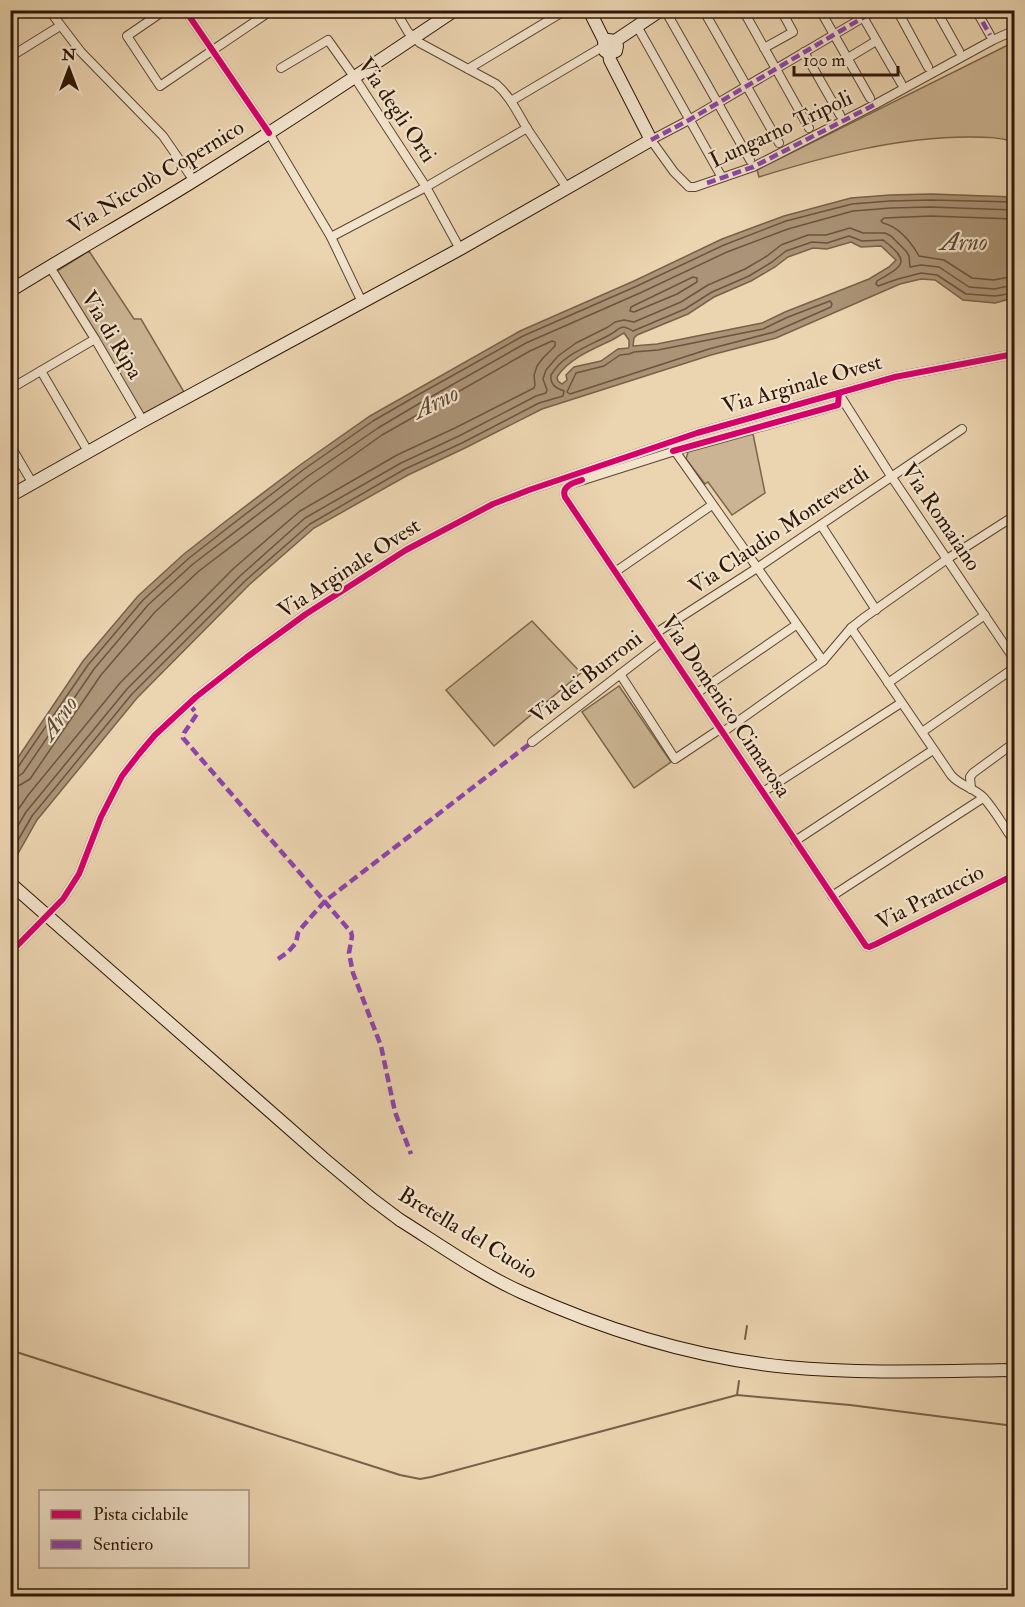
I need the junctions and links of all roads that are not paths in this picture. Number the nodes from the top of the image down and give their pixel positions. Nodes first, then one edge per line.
1 (49, 10) edge
2 (165, 10) edge
3 (185, 10) edge
4 (268, 10) edge
5 (395, 10) edge
6 (455, 10) edge
7 (566, 10) edge
8 (589, 10) edge
9 (663, 10) edge
10 (743, 10) edge
11 (782, 10) edge
12 (820, 10) edge
13 (876, 10) edge
14 (897, 10) edge
15 (936, 10) edge
16 (976, 10) edge
17 (705, 13) dead end
18 (861, 14) edge
19 (60, 26) junction
20 (637, 26) junction
21 (1014, 30) edge
22 (834, 35) junction
23 (990, 35) dead end
24 (413, 38) junction
25 (876, 40) junction
26 (608, 46) junction
27 (764, 48) junction
28 (212, 51) junction
29 (959, 51) dead end
30 (804, 52) junction
31 (10, 57) edge
32 (848, 58) junction
33 (928, 67) dead end
34 (281, 68) dead end
35 (468, 69) junction
36 (776, 69) junction
37 (355, 78) junction
38 (901, 83) dead end
39 (747, 86) junction
40 (511, 101) junction
41 (872, 101) junction
42 (718, 102) junction
43 (840, 115) dead end
44 (689, 120) junction
45 (527, 128) junction
46 (809, 128) dead end
47 (269, 133) junction
48 (651, 140) junction
49 (779, 143) dead end
50 (750, 160) dead end
51 (720, 174) dead end
52 (194, 181) junction
53 (426, 187) junction
54 (567, 188) junction
55 (331, 237) junction
56 (460, 249) junction
57 (50, 267) junction
58 (10, 291) edge
59 (362, 302) junction
60 (95, 339) junction
61 (1014, 354) edge
62 (41, 371) junction
63 (10, 389) edge
64 (838, 393) junction
65 (143, 421) junction
66 (962, 429) dead end
67 (10, 445) edge
68 (675, 451) junction
69 (89, 453) junction
70 (891, 476) junction
71 (33, 484) junction
72 (10, 496) edge
73 (712, 505) junction
74 (1014, 516) edge
75 (821, 525) junction
76 (948, 559) junction
77 (757, 568) junction
78 (615, 572) junction
79 (876, 610) junction
80 (985, 615) junction
81 (797, 627) junction
82 (851, 628) junction
83 (656, 633) junction
84 (662, 642) junction
85 (1014, 659) edge
86 (823, 661) junction
87 (1014, 668) edge
88 (620, 674) junction
89 (888, 683) junction
90 (697, 693) junction
91 (901, 703) junction
92 (722, 731) junction
93 (922, 732) junction
94 (532, 742) dead end
95 (1014, 743) edge
96 (933, 750) junction
97 (970, 789) junction
98 (763, 792) junction
99 (983, 798) junction
100 (795, 841) junction
101 (1014, 841) edge
102 (1014, 875) edge
103 (10, 883) edge
104 (832, 896) junction
105 (862, 942) joint
106 (10, 953) edge
107 (1014, 1370) edge

1 - 19 street
2 - 28 street
3 - 28 street
4 - 28 street
5 - 24 street
6 - 24 main road, Via Niccolò Copernico
7 - 35 street
8 - 26 main road
9 - 20 main road
9 - 42 street
10 - 27 street
11 - 27 street
12 - 22 street
13 - 18 street
14 - 33 street
15 - 29 street
16 - 23 street
17 - 39 street
18 - 22 street
18 - 25 street
19 - 31 street
19 - 52 street
20 - 26 main road
20 - 44 street
21 - 41 street, Lungarno Tripoli
22 - 30 street
22 - 32 street
24 - 35 street
24 - 37 main road, Via Niccolò Copernico
25 - 32 street
25 - 38 street
26 - 40 street
26 - 48 main road
27 - 36 street
28 - 47 street
30 - 36 street
30 - 43 street
32 - 41 street
34 - 37 street, Via degli Orti
35 - 40 street
36 - 39 street
36 - 46 street
37 - 47 main road, Via Niccolò Copernico
37 - 53 street, Via degli Orti
39 - 42 street
39 - 49 street
40 - 45 street
41 - 48 street, Lungarno Tripoli
42 - 44 street
42 - 50 street
44 - 48 street
44 - 51 street
45 - 53 street
45 - 54 street
47 - 52 main road, Via Niccolò Copernico
47 - 55 street
48 - 54 main road
52 - 57 main road, Via Niccolò Copernico
53 - 55 street
53 - 56 street, Via degli Orti
54 - 56 main road
55 - 59 street
56 - 59 main road
57 - 58 main road, Via Niccolò Copernico
57 - 60 street, Via di Ripa
59 - 65 main road
60 - 62 street
60 - 65 street, Via di Ripa
61 - 64 street, Via Arginale Ovest
62 - 63 street
62 - 69 street
64 - 68 street
64 - 70 street, Via Romaiano
64 - 106 street, Via Arginale Ovest
65 - 69 main road
66 - 70 street, Via Claudio Monteverdi
67 - 71 street
68 - 73 street
68 - 78 street, Via Domenico Cimarosa
69 - 71 main road
70 - 75 street, Via Claudio Monteverdi
70 - 76 street, Via Romaiano
71 - 72 main road
73 - 77 street
73 - 78 street
74 - 76 street
75 - 77 street, Via Claudio Monteverdi
75 - 79 street
76 - 79 street
76 - 80 street, Via Romaiano
77 - 81 street
77 - 83 street, Via Claudio Monteverdi
78 - 83 street, Via Domenico Cimarosa
79 - 82 street
80 - 85 street, Via Romaiano
80 - 89 street
81 - 86 street
81 - 90 street
82 - 86 street
82 - 89 street
83 - 84 street, Via Domenico Cimarosa
84 - 88 street, Via dei Burroni
84 - 90 street, Via Domenico Cimarosa
86 - 92 street
87 - 93 street
88 - 92 street
88 - 94 street, Via dei Burroni
89 - 91 street
90 - 92 street, Via Domenico Cimarosa
91 - 93 street
91 - 98 street
92 - 98 street, Via Domenico Cimarosa
93 - 96 street
95 - 97 street
96 - 97 street
96 - 100 street
97 - 99 street
98 - 100 street, Via Domenico Cimarosa
99 - 101 street
99 - 104 street
100 - 104 street, Via Domenico Cimarosa
102 - 105 street, Via Pratuccio
103 - 107 main road, Bretella del Cuoio, bridge
104 - 105 street, Via Domenico Cimarosa

